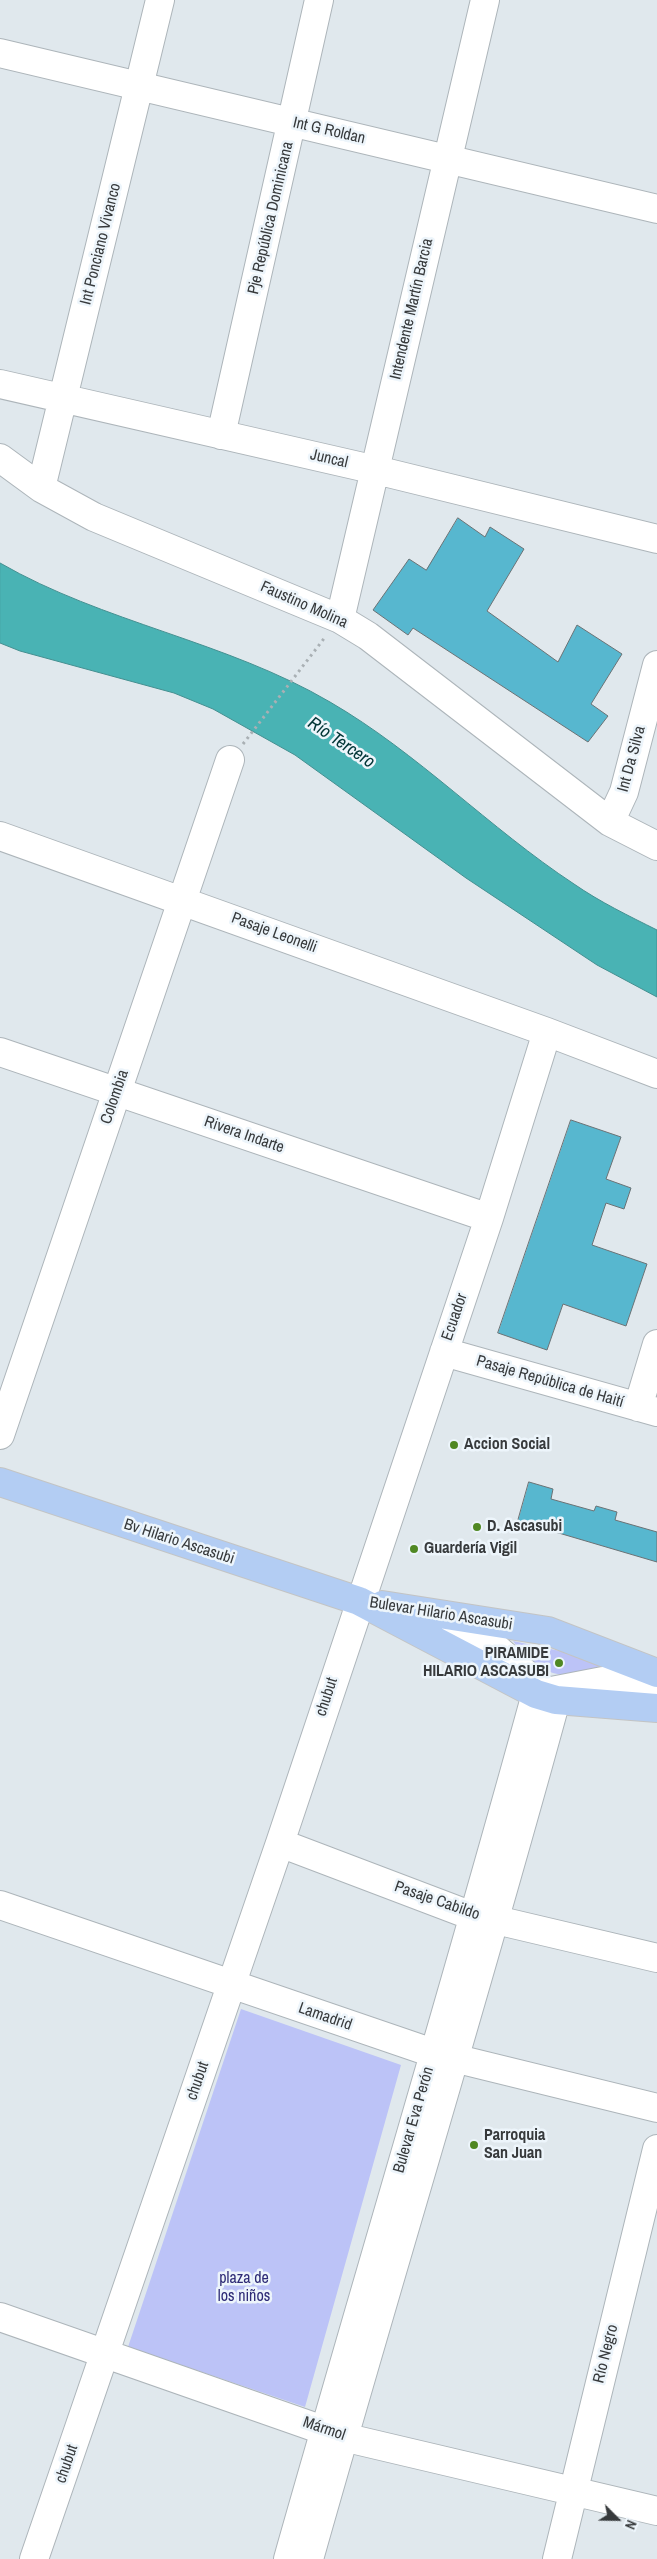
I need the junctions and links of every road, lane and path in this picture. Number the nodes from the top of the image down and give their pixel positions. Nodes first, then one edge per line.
1 (160, 0) edge
2 (319, 0) edge
3 (484, 0) edge
4 (0, 53) edge
5 (139, 86) junction
6 (293, 123) junction
7 (446, 157) junction
8 (657, 209) edge
9 (0, 384) edge
10 (63, 398) junction
11 (221, 435) junction
12 (0, 458) edge
13 (376, 470) junction
14 (41, 488) junction
15 (657, 540) edge
16 (340, 618) junction
17 (657, 665) edge
18 (653, 699) edge
19 (230, 760) joint
20 (610, 822) junction
21 (0, 836) edge
22 (657, 846) edge
23 (182, 900) junction
24 (547, 1032) junction
25 (0, 1052) edge
26 (657, 1074) edge
27 (117, 1091) junction
28 (488, 1218) junction
29 (657, 1344) edge
30 (444, 1352) junction
31 (647, 1409) edge
32 (0, 1435) edge
33 (0, 1482) edge
34 (358, 1601) junction
35 (443, 1615) junction
36 (657, 1673) edge
37 (657, 1681) edge
38 (547, 1695) junction
39 (657, 1708) edge
40 (280, 1843) junction
41 (0, 1905) edge
42 (485, 1919) junction
43 (657, 1958) edge
44 (231, 1986) junction
45 (443, 2055) junction
46 (657, 2108) edge
47 (657, 2149) edge
48 (0, 2317) edge
49 (105, 2353) junction
50 (334, 2433) junction
51 (572, 2491) junction
52 (657, 2511) edge
53 (34, 2559) edge
54 (288, 2559) edge
55 (309, 2559) edge
56 (557, 2559) edge

1 - 5 street, Int Ponciano Vivanco
2 - 6 street, Pje República Dominicana
3 - 7 street, Intendente Martín Barcia
4 - 5 street, Int G Roldan
5 - 6 street, Int G Roldan
5 - 10 street, Int Ponciano Vivanco
6 - 7 street, Int G Roldan
6 - 11 street, Pje República Dominicana
7 - 8 street, Int G Roldan
7 - 13 street, Intendente Martín Barcia
9 - 10 street, Juncal
10 - 11 street, Juncal
10 - 14 street, Int Ponciano Vivanco
11 - 13 street, Juncal
12 - 14 street, Faustino Molina
13 - 15 street, Juncal
13 - 16 street, Intendente Martín Barcia
14 - 16 street, Faustino Molina
16 - 19 path
16 - 20 street, Faustino Molina
17 - 18 street, Int Da Silva
18 - 20 street, Int Da Silva
19 - 23 street, Colombia
20 - 22 street, Faustino Molina
21 - 23 street, Pasaje Leonelli
23 - 24 street, Pasaje Leonelli
23 - 27 street, Colombia
24 - 26 street, Pasaje Leonelli
24 - 28 street, Ecuador
25 - 27 street, Rivera Indarte
27 - 28 street, Rivera Indarte
27 - 32 street, Colombia
28 - 30 street, Ecuador
29 - 31 street
30 - 31 street, Pasaje República de Haití
30 - 34 street, Ecuador
33 - 34 main road, Bv Hilario Ascasubi
34 - 35 main road, Bulevar Hilario Ascasubi
34 - 38 main road, Bulevar Hilario Ascasubi
34 - 40 street, chubut
35 - 36 main road, Bulevar Hilario Ascasubi
35 - 38 street
37 - 38 street
38 - 39 main road, Bulevar Hilario Ascasubi
38 - 42 street, Bulevar Eva Perón
40 - 42 street, Pasaje Cabildo
40 - 44 street, chubut
41 - 44 street, Lamadrid
42 - 43 street, Pasaje Cabildo
42 - 45 street, Bulevar Eva Perón
44 - 45 street, Lamadrid
44 - 49 street, chubut
45 - 46 street, Lamadrid
45 - 50 street, Bulevar Eva Perón
47 - 51 street, Río Negro
48 - 49 street, Mármol
49 - 50 street, Mármol
49 - 53 street, chubut
50 - 51 street, Mármol
50 - 54 street, Bulevar Eva Perón
50 - 55 street, Bulevar Eva Perón
51 - 52 street, Mármol
51 - 56 street, Río Negro

